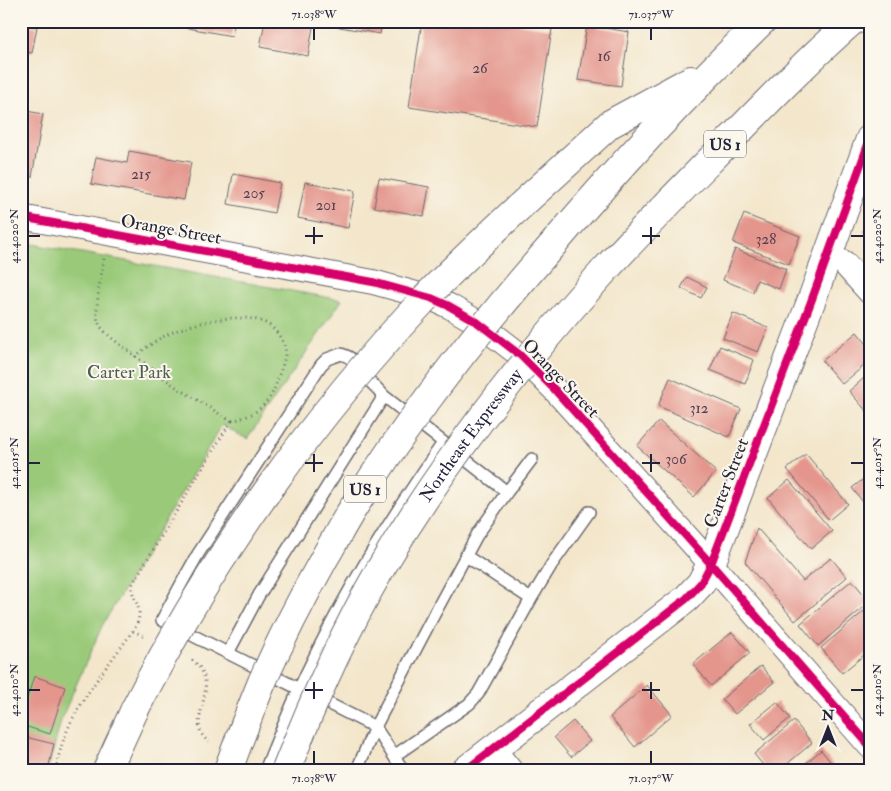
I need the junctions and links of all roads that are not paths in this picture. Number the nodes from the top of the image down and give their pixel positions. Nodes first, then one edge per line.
1 (762, 21) edge
2 (852, 21) edge
3 (864, 21) edge
4 (870, 22) edge
5 (716, 66) junction
6 (870, 139) edge
7 (21, 217) edge
8 (828, 255) junction
9 (870, 292) edge
10 (384, 396) junction
11 (443, 443) junction
12 (532, 459) dead end
13 (507, 492) junction
14 (589, 512) dead end
15 (466, 556) junction
16 (711, 564) junction
17 (531, 600) junction
18 (228, 653) junction
19 (299, 689) junction
20 (375, 727) junction
21 (870, 746) edge
22 (394, 756) junction
23 (502, 759) edge
24 (276, 769) edge
25 (107, 770) edge
26 (228, 770) edge
27 (358, 770) edge
28 (403, 770) edge
29 (466, 770) edge

1 - 5 main road, US 1
2 - 24 main road, Northeast Expressway / US 1, bridge
3 - 4 street
5 - 25 main road, bridge
5 - 26 main road, US 1, bridge
6 - 8 main road, Carter Street
7 - 16 street, Orange Street
8 - 9 street
8 - 16 main road, Carter Street
10 - 11 lane
10 - 18 lane
10 - 18 lane
11 - 13 lane
11 - 19 lane
12 - 13 lane
13 - 15 lane
14 - 17 lane
15 - 17 lane
15 - 20 lane
16 - 21 street, Orange Street
16 - 23 main road, Carter Street
17 - 22 lane
18 - 19 lane
19 - 20 lane
19 - 24 lane
20 - 22 lane
20 - 27 lane
22 - 28 lane
23 - 29 main road, Carter Street

